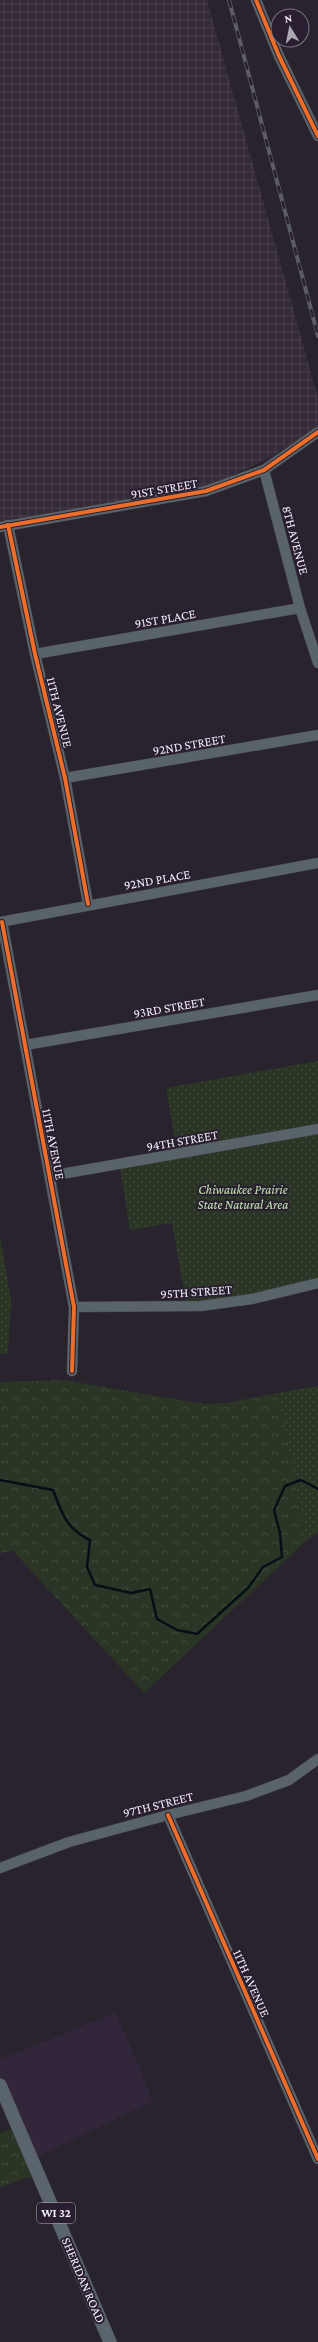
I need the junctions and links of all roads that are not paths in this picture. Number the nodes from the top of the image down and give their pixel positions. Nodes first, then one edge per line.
1 (256, 0) edge
2 (318, 136) edge
3 (318, 432) edge
4 (264, 470) junction
5 (4, 526) edge
6 (300, 608) junction
7 (35, 654) junction
8 (318, 663) edge
9 (318, 735) edge
10 (65, 778) junction
11 (318, 863) edge
12 (88, 904) junction
13 (1, 922) edge
14 (318, 995) edge
15 (25, 1045) junction
16 (318, 1129) edge
17 (50, 1176) junction
18 (318, 1283) edge
19 (74, 1307) junction
20 (72, 1371) dead end
21 (318, 1759) edge
22 (168, 1814) junction
23 (0, 1868) edge
24 (0, 2085) edge
25 (318, 2159) edge
26 (110, 2342) edge

1 - 2 street
3 - 4 street, 91ST STREET
4 - 5 street, 91ST STREET
4 - 6 street, 8TH AVENUE
5 - 7 street, 11TH AVENUE
6 - 7 street, 91ST PLACE
6 - 8 street, 8TH AVENUE
7 - 10 street, 11TH AVENUE
9 - 10 street, 92ND STREET
10 - 12 street, 11TH AVENUE
11 - 12 street, 92ND PLACE
12 - 13 street, 92ND PLACE
13 - 15 street, 11TH AVENUE
14 - 15 street, 93RD STREET
15 - 17 street, 11TH AVENUE
16 - 17 street, 94TH STREET
17 - 19 street, 11TH AVENUE
18 - 19 street, 95TH STREET
19 - 20 street, 11TH AVENUE
21 - 22 street, 97TH STREET
22 - 23 street, 97TH STREET
22 - 25 street, 11TH AVENUE
24 - 26 main road, SHERIDAN ROAD / WI 32

